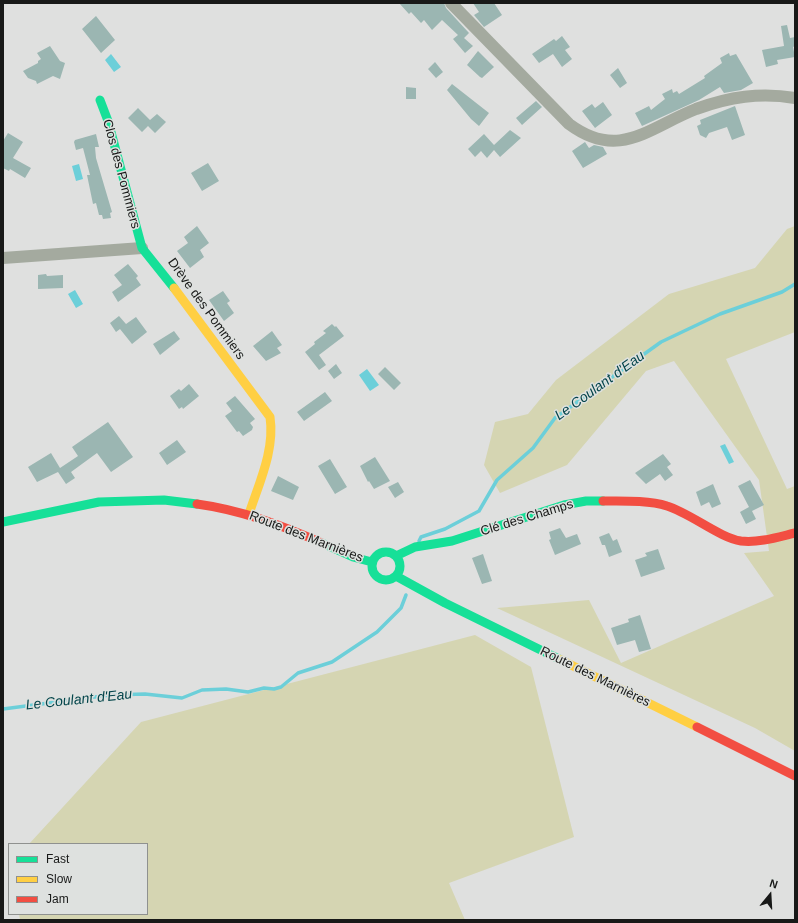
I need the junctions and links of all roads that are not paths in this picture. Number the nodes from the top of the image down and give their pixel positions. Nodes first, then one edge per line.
1 (451, 3) edge
2 (795, 98) edge
3 (100, 100) dead end
4 (142, 248) junction
5 (3, 258) edge
6 (249, 514) junction
7 (3, 522) edge
8 (795, 533) edge
9 (396, 556) junction
10 (372, 562) junction
11 (396, 576) junction
12 (795, 776) edge

1 - 2 street
3 - 4 street, Clos des Pommiers
4 - 5 street
4 - 6 street, Drève des Pommiers
6 - 7 street, Route des Marnières
6 - 10 street, Route des Marnières
8 - 9 street, Clé des Champs
9 - 10 street, Route des Marnières
9 - 11 street
10 - 11 street, Route des Marnières
11 - 12 street, Route des Marnières

